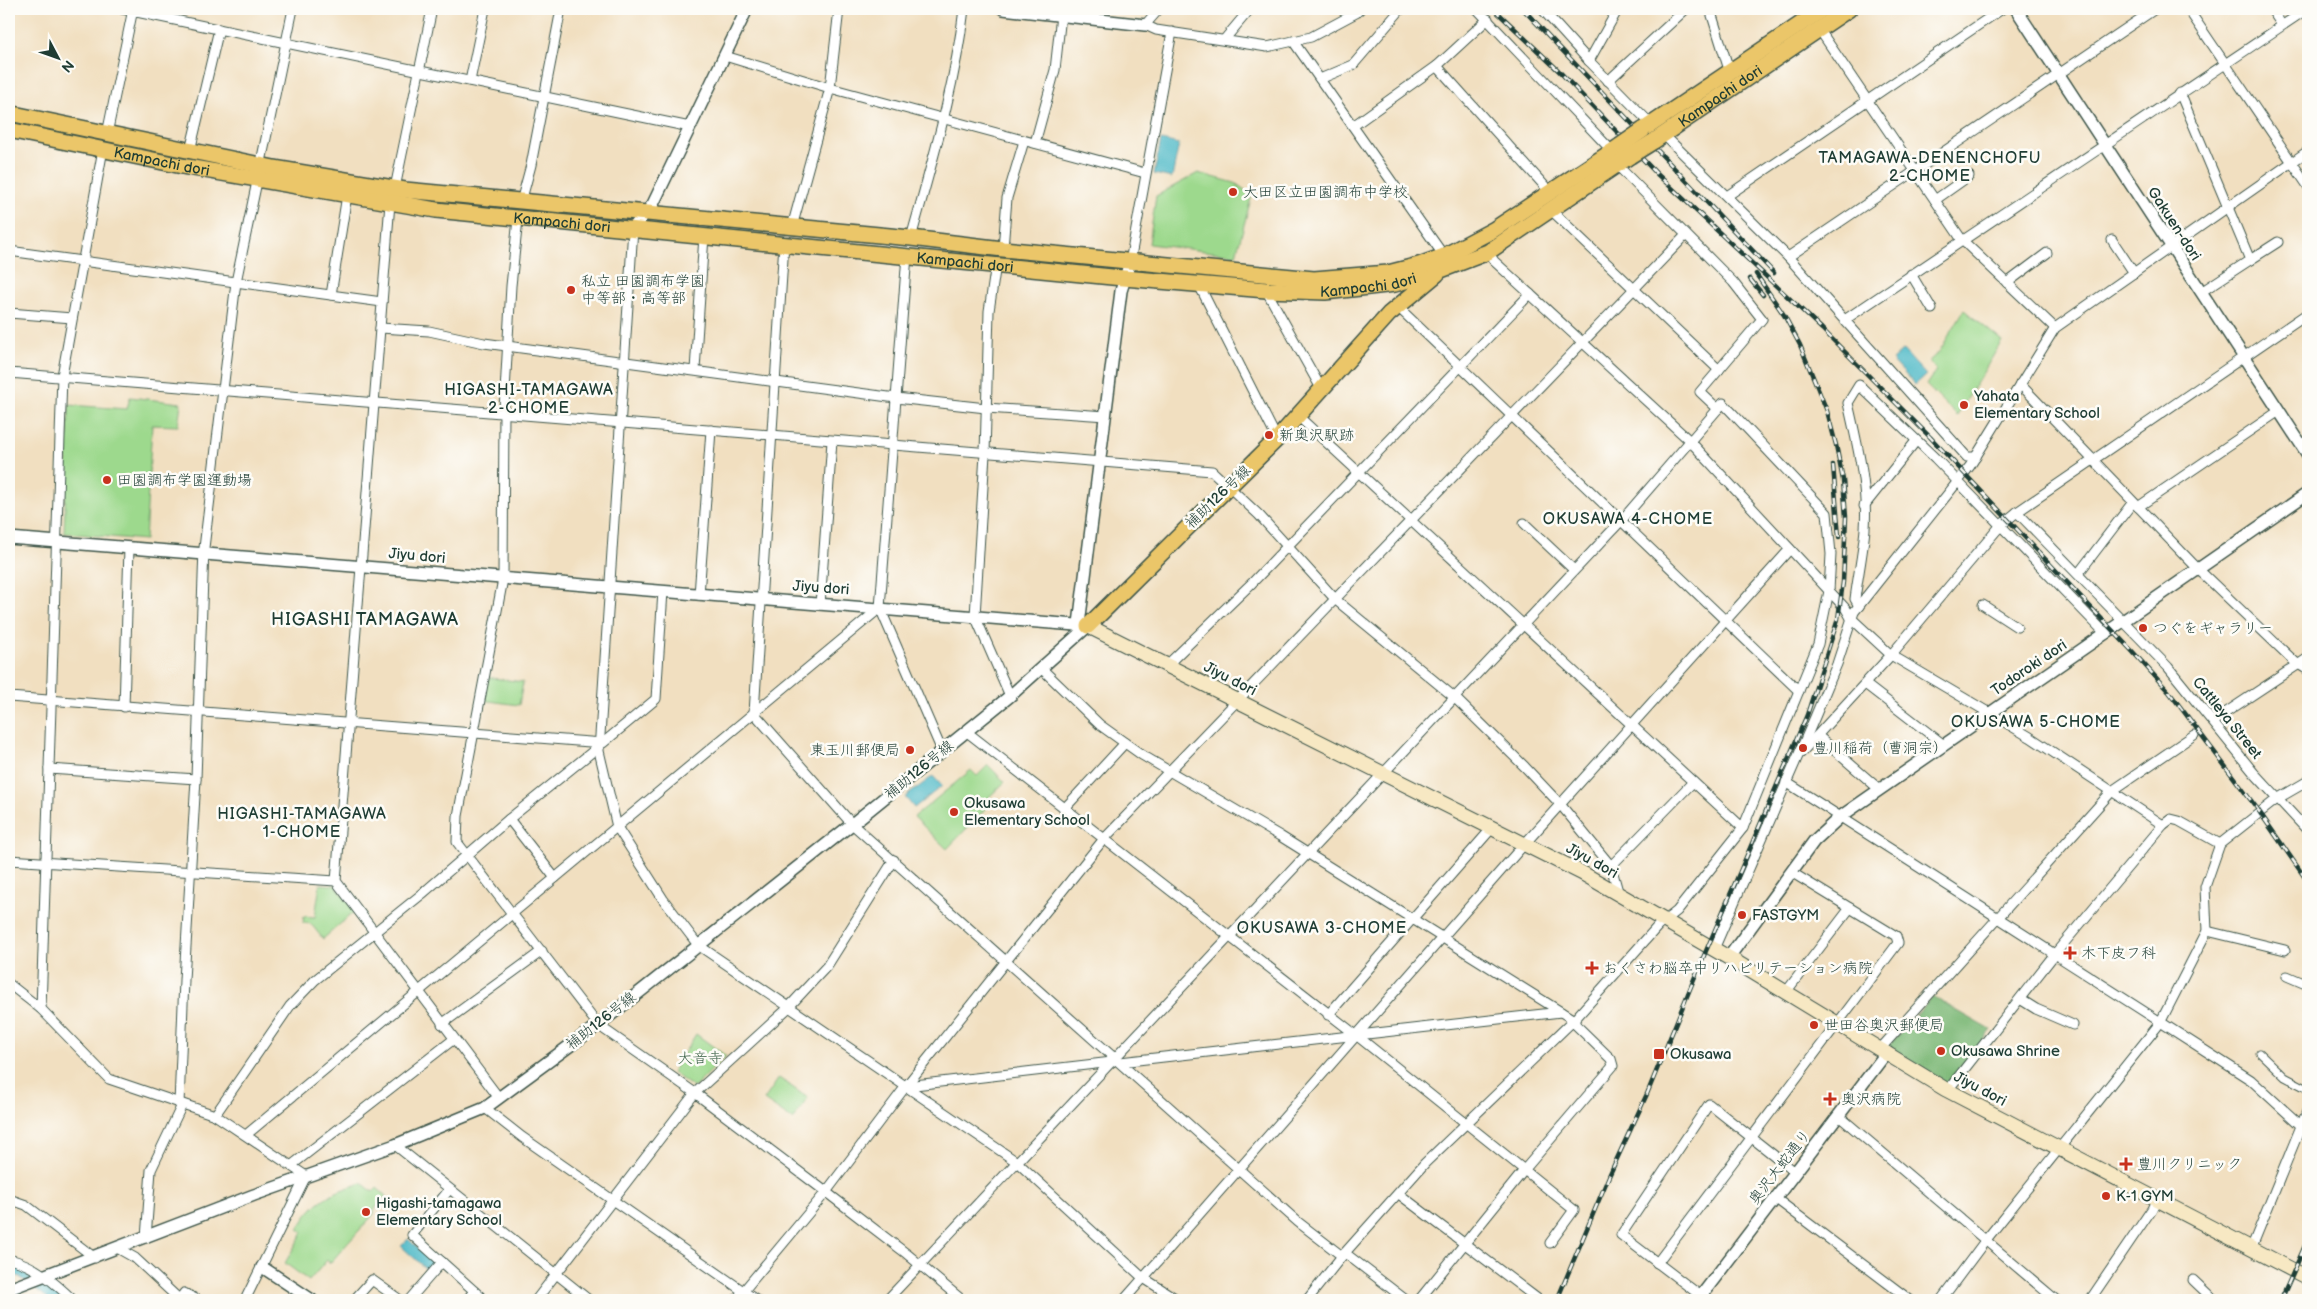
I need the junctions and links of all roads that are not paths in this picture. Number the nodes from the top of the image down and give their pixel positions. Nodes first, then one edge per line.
1 (122, 9) edge
2 (293, 9) edge
3 (432, 9) edge
4 (485, 9) edge
5 (561, 9) edge
6 (747, 9) edge
7 (839, 9) edge
8 (964, 9) edge
9 (1003, 9) edge
10 (1159, 9) edge
11 (1250, 9) edge
12 (1360, 9) edge
13 (1401, 9) edge
14 (1477, 9) edge
15 (1542, 9) edge
16 (1618, 9) edge
17 (1686, 9) edge
18 (1710, 9) edge
19 (1849, 9) edge
20 (2002, 9) edge
21 (2016, 9) edge
22 (2155, 9) edge
23 (2188, 9) edge
24 (2271, 9) edge
25 (2307, 9) edge
26 (133, 10) edge
27 (1064, 12) edge
28 (1816, 16) edge
29 (1488, 19) junction
30 (1145, 25) junction
31 (2282, 25) junction
32 (219, 29) junction
33 (1172, 32) junction
34 (1224, 40) junction
35 (1293, 41) junction
36 (286, 43) junction
37 (725, 56) junction
38 (1589, 61) junction
39 (2224, 63) junction
40 (1437, 66) junction
41 (418, 70) junction
42 (1730, 72) junction
43 (2058, 74) junction
44 (1320, 79) junction
45 (1608, 80) junction
46 (470, 81) junction
47 (830, 88) junction
48 (2180, 93) junction
49 (544, 96) junction
50 (1867, 100) junction
51 (9, 113) edge
52 (944, 119) junction
53 (1353, 126) junction
54 (690, 127) junction
55 (9, 130) edge
56 (1653, 132) junction
57 (107, 134) junction
58 (1024, 141) junction
59 (1035, 144) junction
60 (2104, 144) junction
61 (103, 149) junction
62 (190, 151) junction
63 (2308, 152) edge
64 (1620, 154) junction
65 (2292, 163) junction
66 (1914, 170) junction
67 (258, 172) junction
68 (1145, 174) junction
69 (1969, 176) dead end
70 (2308, 186) edge
71 (395, 188) junction
72 (1550, 192) junction
73 (347, 195) junction
74 (1727, 196) junction
75 (1935, 200) junction
76 (521, 202) junction
77 (390, 203) junction
78 (2229, 206) junction
79 (1551, 210) junction
80 (644, 214) junction
81 (518, 219) junction
82 (792, 227) junction
83 (633, 228) junction
84 (1686, 235) junction
85 (704, 236) junction
86 (911, 238) junction
87 (1962, 240) junction
88 (2112, 240) dead end
89 (2278, 242) dead end
90 (784, 243) junction
91 (2170, 246) junction
92 (1003, 250) junction
93 (9, 251) edge
94 (1488, 252) junction
95 (2047, 253) dead end
96 (907, 256) junction
97 (1788, 257) junction
98 (82, 260) junction
99 (2250, 260) junction
100 (1130, 262) junction
101 (1442, 263) junction
102 (996, 264) junction
103 (2134, 273) junction
104 (1911, 274) junction
105 (1124, 278) junction
106 (236, 282) junction
107 (2007, 283) junction
108 (1199, 285) junction
109 (1634, 289) junction
110 (1266, 290) junction
111 (2201, 292) junction
112 (1530, 294) junction
113 (331, 295) junction
114 (382, 302) junction
115 (1398, 307) junction
116 (1932, 309) dead end
117 (9, 313) edge
118 (2308, 313) edge
119 (72, 318) junction
120 (1846, 319) junction
121 (380, 328) junction
122 (2055, 328) junction
123 (1583, 343) junction
124 (509, 346) junction
125 (2243, 358) junction
126 (624, 362) junction
127 (1460, 367) junction
128 (694, 370) junction
129 (1719, 370) junction
130 (9, 373) edge
131 (62, 376) junction
132 (775, 382) junction
133 (2020, 384) junction
134 (223, 390) junction
135 (1322, 390) junction
136 (896, 398) junction
137 (374, 403) junction
138 (986, 408) junction
139 (1718, 409) junction
140 (2279, 411) junction
141 (504, 413) junction
142 (1106, 416) junction
143 (1298, 416) junction
144 (1512, 416) junction
145 (620, 423) junction
146 (711, 430) junction
147 (772, 436) junction
148 (1277, 439) junction
149 (832, 441) junction
150 (1690, 441) junction
151 (1916, 441) junction
152 (892, 446) junction
153 (985, 454) junction
154 (2308, 455) edge
155 (1976, 457) junction
156 (2094, 460) junction
157 (1101, 462) junction
158 (1358, 472) junction
159 (1958, 481) junction
160 (1229, 487) junction
161 (2308, 493) edge
162 (2136, 504) junction
163 (1864, 506) junction
164 (2018, 512) junction
165 (1411, 521) junction
166 (1621, 521) junction
167 (1524, 523) dead end
168 (2001, 525) junction
169 (9, 538) edge
170 (56, 542) junction
171 (1287, 546) junction
172 (130, 548) junction
173 (1790, 549) junction
174 (203, 554) junction
175 (362, 568) junction
176 (1574, 570) junction
177 (2198, 570) junction
178 (2078, 574) junction
179 (503, 579) junction
180 (610, 587) junction
181 (663, 591) junction
182 (1829, 591) junction
183 (699, 595) junction
184 (761, 600) junction
185 (1336, 600) junction
186 (820, 605) junction
187 (1983, 605) dead end
188 (1859, 606) junction
189 (880, 608) junction
190 (975, 616) junction
191 (1851, 618) junction
192 (2125, 620) junction
193 (1726, 621) junction
194 (1522, 624) junction
195 (1084, 625) junction
196 (2018, 627) dead end
197 (2106, 634) junction
198 (1891, 655) junction
199 (2308, 658) edge
200 (2299, 664) junction
201 (1167, 665) junction
202 (1041, 668) junction
203 (2308, 670) edge
204 (1865, 684) junction
205 (1799, 691) junction
206 (1010, 696) junction
207 (9, 697) edge
208 (1454, 697) junction
209 (51, 701) junction
210 (1237, 701) junction
211 (124, 707) junction
212 (199, 713) junction
213 (754, 713) junction
214 (1990, 713) junction
215 (2214, 721) junction
216 (349, 724) junction
217 (1632, 726) junction
218 (967, 732) junction
219 (475, 734) junction
220 (2194, 735) dead end
221 (1818, 736) junction
222 (600, 743) junction
223 (1125, 743) junction
224 (1944, 745) junction
225 (942, 751) junction
226 (1796, 759) junction
227 (49, 769) junction
228 (1169, 772) junction
229 (1382, 773) junction
230 (196, 779) junction
231 (2308, 781) edge
232 (1692, 782) junction
233 (1786, 782) junction
234 (1879, 789) junction
235 (2112, 791) junction
236 (2277, 800) junction
237 (1560, 804) junction
238 (1064, 809) junction
239 (1840, 816) junction
240 (509, 819) junction
241 (852, 824) junction
242 (2163, 825) junction
243 (617, 827) junction
244 (1492, 828) junction
245 (1742, 828) junction
246 (2308, 832) edge
247 (1103, 840) junction
248 (1525, 844) junction
249 (2220, 844) junction
250 (1308, 854) junction
251 (467, 855) junction
252 (9, 860) edge
253 (894, 860) junction
254 (46, 863) junction
255 (1611, 866) junction
256 (1791, 872) junction
257 (190, 873) junction
258 (555, 878) junction
259 (336, 881) junction
260 (1619, 894) junction
261 (1850, 908) junction
262 (512, 913) junction
263 (1998, 918) junction
264 (1412, 919) junction
265 (1664, 922) junction
266 (2207, 931) junction
267 (373, 932) junction
268 (1442, 937) junction
269 (1229, 938) junction
270 (698, 945) junction
271 (1714, 949) junction
272 (2285, 950) dead end
273 (542, 951) junction
274 (2054, 955) junction
275 (1729, 958) junction
276 (1007, 962) junction
277 (2287, 976) dead end
278 (9, 984) edge
279 (2308, 985) edge
280 (1786, 992) junction
281 (419, 994) junction
282 (2020, 999) junction
283 (789, 1007) junction
284 (41, 1009) junction
285 (1561, 1012) junction
286 (1328, 1015) junction
287 (1574, 1020) junction
288 (1838, 1023) junction
289 (2160, 1023) junction
290 (442, 1024) junction
291 (598, 1025) junction
292 (2073, 1025) dead end
293 (1356, 1036) junction
294 (454, 1039) junction
295 (1884, 1050) junction
296 (2260, 1054) dead end
297 (1116, 1061) junction
298 (906, 1086) junction
299 (2308, 1089) edge
300 (1948, 1090) junction
301 (695, 1094) junction
302 (499, 1098) junction
303 (181, 1105) junction
304 (485, 1108) junction
305 (2308, 1109) edge
306 (216, 1115) junction
307 (1839, 1116) junction
308 (1467, 1124) junction
309 (2305, 1129) edge
310 (246, 1136) junction
311 (1752, 1138) junction
312 (395, 1145) junction
313 (2058, 1149) junction
314 (1017, 1162) junction
315 (292, 1165) junction
316 (1239, 1168) junction
317 (1525, 1169) junction
318 (1795, 1172) junction
319 (306, 1176) junction
320 (449, 1190) junction
321 (826, 1192) junction
322 (1399, 1194) junction
323 (1775, 1198) junction
324 (9, 1199) edge
325 (2156, 1200) junction
326 (613, 1201) junction
327 (146, 1238) junction
328 (1985, 1241) junction
329 (1550, 1243) dead end
330 (1464, 1244) junction
331 (119, 1249) junction
332 (2250, 1249) junction
333 (1344, 1255) junction
334 (95, 1258) junction
335 (9, 1259) edge
336 (442, 1262) junction
337 (1657, 1263) junction
338 (920, 1265) junction
339 (262, 1267) junction
340 (556, 1274) junction
341 (2307, 1275) edge
342 (45, 1276) junction
343 (1142, 1277) junction
344 (2193, 1280) dead end
345 (9, 1289) edge
346 (474, 1291) junction
347 (743, 1291) junction
348 (1898, 1292) junction
349 (1699, 1298) edge
350 (73, 1300) edge
351 (179, 1300) edge
352 (198, 1300) edge
353 (245, 1300) edge
354 (312, 1300) edge
355 (354, 1300) edge
356 (400, 1300) edge
357 (409, 1300) edge
358 (467, 1300) edge
359 (481, 1300) edge
360 (536, 1300) edge
361 (589, 1300) edge
362 (736, 1300) edge
363 (756, 1300) edge
364 (887, 1300) edge
365 (962, 1300) edge
366 (1124, 1300) edge
367 (1178, 1300) edge
368 (1307, 1300) edge
369 (1406, 1300) edge
370 (1419, 1300) edge
371 (1539, 1300) edge
372 (1892, 1300) edge
373 (1910, 1300) edge
374 (1941, 1300) edge
375 (2056, 1300) edge
376 (2090, 1300) edge
377 (2214, 1300) edge

1 - 26 street
2 - 36 street
3 - 41 street
4 - 46 street
5 - 49 street
6 - 37 street
7 - 47 street
8 - 52 street
9 - 27 street
10 - 30 street
11 - 34 street
12 - 35 street
13 - 44 street
14 - 29 street
15 - 38 street
16 - 38 street
17 - 45 street
18 - 42 street
19 - 28 main road, Kampachi dori
20 - 50 street
21 - 43 street, Gakuen-dori
22 - 43 street
23 - 39 street
24 - 31 street
25 - 31 street
26 - 32 street
26 - 57 street
27 - 30 street
27 - 59 street
28 - 42 main road, Kampachi dori
28 - 50 street
28 - 56 main road, Kampachi dori
29 - 40 street
29 - 64 street
30 - 33 street
31 - 39 street
32 - 36 street
32 - 62 street
33 - 34 street
33 - 68 street
34 - 35 street
35 - 44 street
36 - 41 street
36 - 67 street
37 - 47 street
37 - 54 street
38 - 45 street
39 - 48 street
39 - 65 street
40 - 53 street
40 - 72 street
41 - 46 street
41 - 71 street
42 - 56 main road, Kampachi dori
43 - 60 street, Gakuen-dori
43 - 66 street
44 - 53 street
45 - 56 street
46 - 49 street
47 - 52 street
47 - 82 street
48 - 60 street
48 - 78 street
49 - 54 street
49 - 76 street
50 - 66 street
50 - 74 street
51 - 57 main road, Kampachi dori
52 - 58 street
52 - 86 street
53 - 101 street
54 - 80 street
55 - 61 main road, Kampachi dori
56 - 64 main road, Kampachi dori, bridge
56 - 74 street
57 - 62 main road, Kampachi dori
58 - 59 street
58 - 92 street
59 - 68 street
60 - 87 street
60 - 91 street, Gakuen-dori
61 - 67 main road, Kampachi dori
61 - 98 street
62 - 67 main road, Kampachi dori
63 - 65 street
64 - 72 main road, Kampachi dori
64 - 79 main road, Kampachi dori
64 - 84 street
65 - 70 street
65 - 78 street
66 - 75 street
66 - 97 street
67 - 71 main road, Kampachi dori
67 - 73 main road, Kampachi dori
67 - 106 street
68 - 100 street
69 - 75 street
71 - 76 main road, Kampachi dori
72 - 101 main road, Kampachi dori
73 - 77 main road, Kampachi dori
73 - 113 street
74 - 97 street
75 - 87 street
76 - 80 main road, Kampachi dori
77 - 81 main road, Kampachi dori
77 - 114 street
78 - 91 street
78 - 99 street
79 - 94 main road, Kampachi dori
79 - 109 street
80 - 82 main road, Kampachi dori
80 - 83 street
81 - 83 main road, Kampachi dori
81 - 124 street
82 - 86 main road, Kampachi dori
83 - 85 main road, Kampachi dori
83 - 126 street
84 - 109 street
84 - 129 street
85 - 90 main road, Kampachi dori
85 - 128 street
86 - 92 main road, Kampachi dori
87 - 104 street
87 - 107 street
88 - 103 street
89 - 99 street
90 - 96 main road, Kampachi dori
90 - 132 street
91 - 103 street
91 - 111 street, Gakuen-dori
92 - 100 main road, Kampachi dori
93 - 98 street
94 - 101 main road, Kampachi dori
94 - 112 street
95 - 107 street
96 - 102 main road, Kampachi dori
96 - 136 street
97 - 120 street
98 - 106 street
98 - 119 street
99 - 111 street
100 - 101 main road, Kampachi dori
100 - 105 street
101 - 110 main road, Kampachi dori
101 - 115 main road, 補助126号線
102 - 105 main road, Kampachi dori
102 - 138 street
103 - 122 street
104 - 116 street
104 - 120 street
105 - 108 main road, Kampachi dori
105 - 142 street
106 - 113 street
106 - 134 street
107 - 122 street
108 - 110 main road, Kampachi dori
108 - 148 street
109 - 123 street
109 - 129 street
110 - 135 street
111 - 125 street, Gakuen-dori
112 - 123 street
112 - 127 street
113 - 114 street
114 - 121 street
115 - 127 street
115 - 135 main road, 補助126号線
117 - 119 street
118 - 125 street
119 - 131 street
120 - 155 street
121 - 124 street
121 - 137 street
122 - 133 street
123 - 144 street
123 - 150 street
124 - 126 street
124 - 141 street
125 - 140 street, Gakuen-dori
125 - 156 street
126 - 128 street
126 - 145 street
127 - 144 street
127 - 158 street
128 - 132 street
129 - 139 street
130 - 131 street
131 - 134 street
131 - 170 street
132 - 136 street
132 - 147 street
133 - 155 street
133 - 156 street
134 - 137 street
134 - 174 street
135 - 143 main road, 補助126号線
136 - 138 street
136 - 152 street
137 - 141 street
137 - 175 street
138 - 142 street
138 - 153 street
139 - 150 street
139 - 182 street
140 - 154 street, Gakuen-dori
140 - 162 street
141 - 145 street
141 - 179 street
142 - 157 street
143 - 148 main road, 補助126号線
143 - 158 street
144 - 165 street
144 - 166 street
145 - 146 street
145 - 180 street
146 - 147 street
146 - 183 street
147 - 149 street
147 - 184 street
148 - 160 main road, 補助126号線
149 - 152 street
149 - 186 street
150 - 166 street
150 - 173 street
151 - 159 street
151 - 163 street
151 - 163 street
152 - 153 street
152 - 189 street
153 - 157 street
153 - 190 street
155 - 159 street
156 - 162 street
156 - 164 street
157 - 160 street
157 - 195 street
158 - 165 street
158 - 171 street
159 - 168 street
159 - 188 street
160 - 171 street
160 - 195 main road, 補助126号線
161 - 177 street, Todoroki dori
162 - 177 street
162 - 178 street
163 - 188 street
164 - 168 street
164 - 178 street, Cattleya Street
165 - 185 street
165 - 194 street
166 - 176 street
166 - 193 street
167 - 176 street
168 - 197 street
168 - 198 street
169 - 170 street, Jiyu dori
170 - 172 street, Jiyu dori
170 - 209 street
171 - 185 street
171 - 201 street
172 - 174 street, Jiyu dori
172 - 211 street
173 - 182 street
173 - 193 street
174 - 175 street, Jiyu dori
174 - 212 street
175 - 179 street, Jiyu dori
175 - 216 street
176 - 194 street
177 - 192 street, Todoroki dori
177 - 200 street
178 - 192 street, Cattleya Street
179 - 180 street, Jiyu dori
179 - 219 street
180 - 181 street, Jiyu dori
180 - 222 street
181 - 183 street, Jiyu dori
181 - 222 street
182 - 191 street
182 - 205 street
183 - 184 street, Jiyu dori
184 - 186 street, Jiyu dori
184 - 213 street
185 - 208 street
185 - 210 street
186 - 189 street, Jiyu dori
187 - 196 street
188 - 191 street
189 - 190 street, Jiyu dori
189 - 213 street
189 - 225 street
190 - 195 street, Jiyu dori
190 - 206 street
191 - 198 street
191 - 226 street
192 - 197 street, Todoroki dori
192 - 215 street, Cattleya Street
193 - 205 street
193 - 217 street
194 - 208 street
194 - 217 street
195 - 201 main road, Jiyu dori
195 - 202 street, 補助126号線
197 - 214 street, Todoroki dori
198 - 204 street
198 - 214 street
199 - 200 street
200 - 203 street
200 - 215 street
201 - 210 main road, Jiyu dori
202 - 206 street, 補助126号線
202 - 223 street
204 - 221 street
204 - 224 street
205 - 245 street
206 - 218 street, 補助126号線
207 - 209 street
208 - 229 street
208 - 237 street
209 - 211 street
209 - 227 street
210 - 228 street
210 - 229 main road, Jiyu dori
211 - 212 street
212 - 216 street
212 - 230 street
213 - 241 street
213 - 243 street
214 - 224 street, Todoroki dori
214 - 235 street
215 - 236 street, Cattleya Street
216 - 219 street
216 - 259 street
217 - 232 street
217 - 237 street
218 - 225 street, 補助126号線
218 - 238 street
219 - 222 street
219 - 251 street
220 - 235 street
221 - 226 street
221 - 234 street
222 - 240 street
222 - 243 street
223 - 228 street
223 - 238 street
224 - 234 street, Todoroki dori
225 - 241 street, 補助126号線
226 - 233 street
227 - 230 street
227 - 254 street
228 - 247 street
228 - 250 street
229 - 244 main road, Jiyu dori
229 - 250 street
230 - 257 street
231 - 236 street
232 - 245 street
232 - 255 street
233 - 239 street
233 - 271 street
234 - 239 street, Todoroki dori
235 - 242 street
235 - 263 street
236 - 246 street, Cattleya Street
236 - 249 street
237 - 248 street
237 - 255 street
238 - 247 street
239 - 256 street, Todoroki dori
239 - 263 street
240 - 251 street
240 - 258 street
241 - 253 street
241 - 270 street, 補助126号線
242 - 249 street
242 - 274 street
243 - 258 street
243 - 270 street
244 - 248 main road, Jiyu dori
244 - 264 street
245 - 265 street
247 - 269 street
247 - 276 street
248 - 260 main road, Jiyu dori
248 - 268 street
249 - 266 street
250 - 264 street
250 - 269 street
251 - 262 street
251 - 267 street
252 - 254 street
253 - 276 street
253 - 283 street
254 - 257 street
254 - 284 street
255 - 260 street
256 - 261 street
256 - 275 street, Todoroki dori
257 - 259 street
257 - 303 street
258 - 262 street
259 - 267 street
260 - 265 main road, Jiyu dori
261 - 280 street
261 - 288 street
262 - 273 street
262 - 281 street
263 - 274 street
263 - 295 street
264 - 268 street
264 - 286 street
265 - 271 main road, Jiyu dori
265 - 287 street
266 - 272 street
266 - 289 street
267 - 281 street
267 - 306 street
268 - 285 street
268 - 293 street
269 - 286 street
269 - 297 street
270 - 283 street
270 - 291 street, 補助126号線
271 - 275 main road, Jiyu dori
273 - 290 street
273 - 291 street
274 - 282 street
274 - 289 street
275 - 280 main road, Jiyu dori
276 - 297 street
276 - 298 street
277 - 279 street
278 - 284 street
280 - 288 main road, Jiyu dori
281 - 290 street
281 - 310 street
282 - 292 street
282 - 300 street
283 - 298 street
283 - 301 street
284 - 303 street
285 - 287 street
285 - 293 street
286 - 293 street
287 - 308 street
287 - 317 street
288 - 295 main road, Jiyu dori
288 - 311 street
289 - 309 street
289 - 313 street
290 - 294 street
291 - 301 street
291 - 302 street, 補助126号線
293 - 297 street
293 - 308 street
293 - 316 street
294 - 302 street
294 - 315 street
295 - 300 main road, Jiyu dori
295 - 307 street, 奥沢大蛇通り
296 - 299 street
297 - 298 street
297 - 314 street
297 - 316 street
298 - 314 street
298 - 321 street
300 - 313 main road, Jiyu dori
301 - 321 street
301 - 326 street
302 - 304 street, 補助126号線
303 - 306 street
303 - 327 street
304 - 312 street, 補助126号線
304 - 326 street
305 - 309 street
306 - 310 street
307 - 318 street, 奥沢大蛇通り
307 - 328 street
308 - 317 street
308 - 322 street
309 - 332 street
310 - 315 street
311 - 318 street
311 - 337 street
311 - 337 street
312 - 319 street, 補助126号線
312 - 320 street
313 - 325 main road, Jiyu dori
313 - 328 street
314 - 338 street
314 - 343 street
315 - 319 street
316 - 333 street
316 - 343 street
317 - 329 street
317 - 330 street
318 - 323 street, 奥沢大蛇通り
319 - 327 street, 補助126号線
319 - 339 street
320 - 336 street
320 - 340 street
321 - 338 street
321 - 347 street
322 - 330 street
322 - 333 street
323 - 348 street
323 - 349 street, 奥沢大蛇通り
324 - 334 street
325 - 332 main road, Jiyu dori
325 - 376 street
326 - 340 street
326 - 347 street
327 - 331 street, 補助126号線
328 - 374 street
328 - 375 street
330 - 370 street
330 - 371 street
331 - 334 street, 補助126号線
331 - 351 street
332 - 341 main road, Jiyu dori
333 - 368 street
333 - 369 street
334 - 342 street, 補助126号線
335 - 342 street
336 - 346 street
336 - 357 street
337 - 349 street
338 - 364 street
338 - 365 street
339 - 353 street
339 - 354 street
340 - 360 street
340 - 361 street
342 - 345 street, 補助126号線
342 - 350 street
343 - 366 street
343 - 367 street
344 - 377 street
346 - 358 street
346 - 359 street
347 - 362 street
347 - 363 street
348 - 372 street
348 - 373 street
351 - 352 street
355 - 356 street

